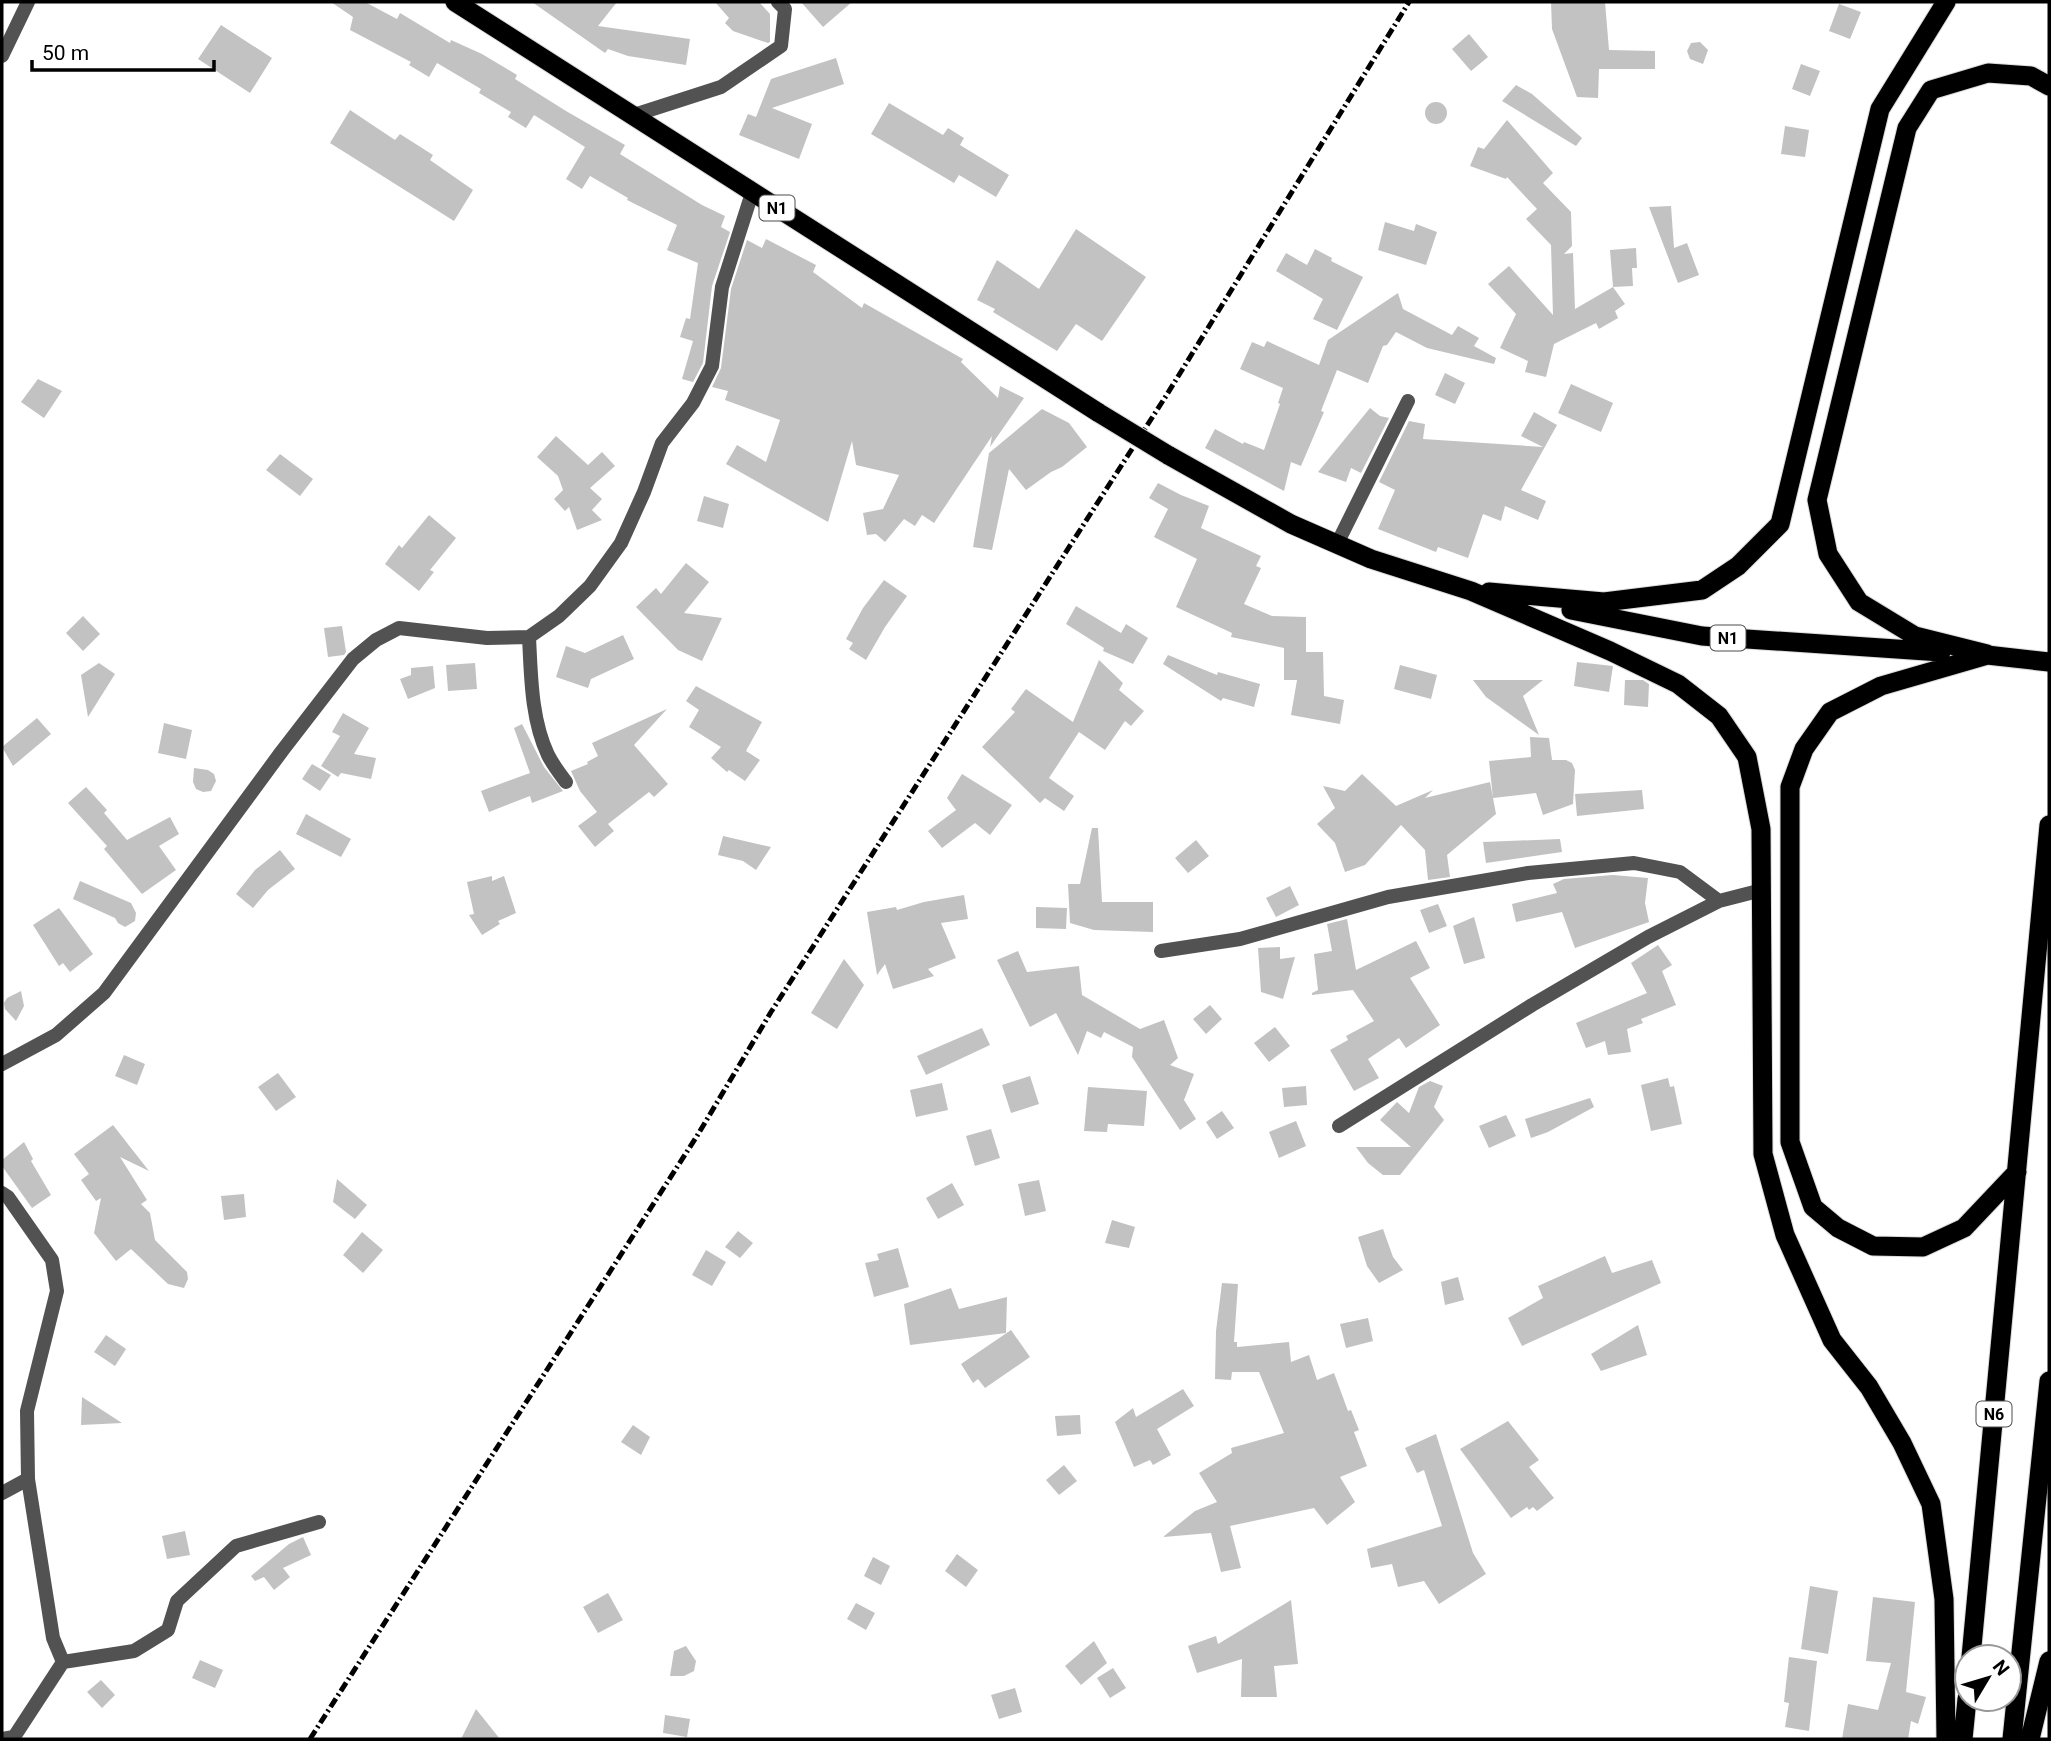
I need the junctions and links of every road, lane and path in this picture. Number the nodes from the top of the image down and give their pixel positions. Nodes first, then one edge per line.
1 (28, 2) edge
2 (455, 2) edge
3 (778, 2) edge
4 (1946, 2) edge
5 (2, 56) edge
6 (2049, 86) edge
7 (631, 116) junction
8 (752, 192) junction
9 (1408, 401) dead end
10 (1337, 544) junction
11 (1471, 591) junction
12 (529, 637) junction
13 (1988, 655) junction
14 (2049, 662) edge
15 (566, 782) dead end
16 (2049, 825) edge
17 (1762, 890) junction
18 (1719, 901) junction
19 (1161, 951) dead end
20 (2, 1064) edge
21 (1339, 1126) dead end
22 (2017, 1172) junction
23 (2, 1193) edge
24 (2049, 1381) edge
25 (27, 1479) junction
26 (2, 1493) edge
27 (319, 1522) dead end
28 (1972, 1643) edge
29 (2049, 1661) edge
30 (63, 1662) junction
31 (1966, 1713) edge
32 (2, 1739) edge
33 (1946, 1739) edge
34 (1964, 1739) edge
35 (2012, 1739) edge
36 (2030, 1739) edge

1 - 5 street
2 - 7 highway, N1
3 - 7 street
4 - 11 highway
6 - 13 highway
7 - 8 highway, N1
8 - 10 highway, N1, bridge
8 - 12 street
9 - 10 street
10 - 11 highway, N1
11 - 13 highway, N1
11 - 17 highway
12 - 15 street
12 - 20 street
13 - 14 highway
13 - 22 highway
16 - 22 highway, N6
17 - 18 street
17 - 33 highway
18 - 19 street
18 - 21 street
22 - 28 highway, N6
23 - 25 street
24 - 35 highway
25 - 26 street
25 - 30 street
27 - 30 street
29 - 36 highway
30 - 32 street
31 - 34 highway

